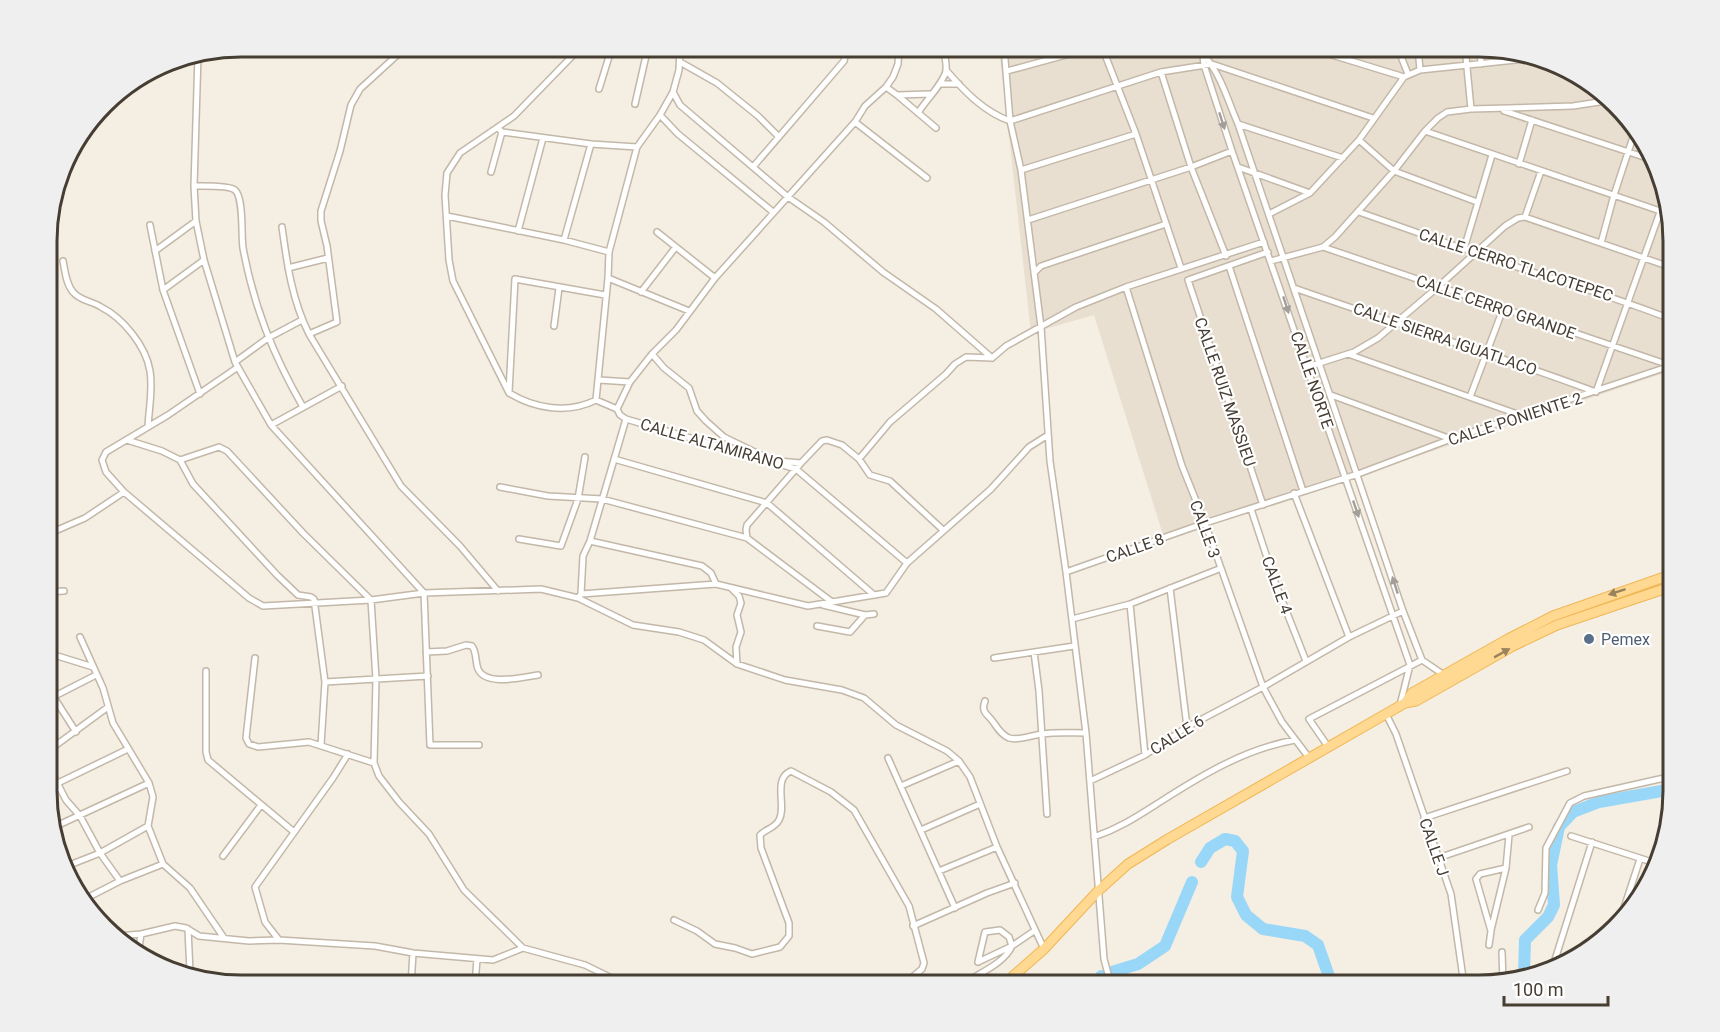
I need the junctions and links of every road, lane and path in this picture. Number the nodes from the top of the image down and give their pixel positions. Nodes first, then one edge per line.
1 (394, 57) edge
2 (570, 57) edge
3 (609, 57) edge
4 (646, 57) edge
5 (680, 57) edge
6 (845, 57) edge
7 (898, 57) edge
8 (945, 57) edge
9 (1005, 57) edge
10 (1056, 57) edge
11 (1106, 57) edge
12 (1204, 57) edge
13 (1206, 57) edge
14 (1339, 57) edge
15 (1402, 57) edge
16 (1419, 57) edge
17 (1466, 57) edge
18 (1481, 57) edge
19 (1512, 60) edge
20 (680, 62) junction
21 (198, 63) edge
22 (1212, 64) junction
23 (1481, 64) junction
24 (1204, 65) junction
25 (1467, 66) junction
26 (946, 70) junction
27 (1420, 70) junction
28 (1007, 71) junction
29 (1161, 72) junction
30 (1406, 76) junction
31 (940, 84) junction
32 (958, 84) junction
33 (886, 87) junction
34 (1117, 87) junction
35 (599, 89) dead end
36 (673, 92) junction
37 (930, 94) junction
38 (897, 95) junction
39 (1598, 101) edge
40 (635, 104) dead end
41 (1499, 109) junction
42 (1471, 110) junction
43 (918, 113) junction
44 (660, 115) junction
45 (1374, 118) junction
46 (1532, 120) junction
47 (855, 122) junction
48 (1010, 122) junction
49 (1238, 124) junction
50 (936, 128) dead end
51 (500, 130) junction
52 (1425, 131) junction
53 (1136, 134) junction
54 (779, 137) junction
55 (543, 138) junction
56 (1632, 139) edge
57 (1359, 140) junction
58 (591, 144) junction
59 (637, 147) junction
60 (1232, 151) junction
61 (1628, 152) junction
62 (1492, 154) junction
63 (1643, 157) edge
64 (1343, 158) junction
65 (1519, 164) junction
66 (753, 166) junction
67 (1191, 166) junction
68 (1238, 167) junction
69 (1021, 171) junction
70 (1394, 171) junction
71 (1542, 171) junction
72 (491, 172) dead end
73 (1255, 175) junction
74 (927, 178) dead end
75 (1150, 179) junction
76 (194, 186) junction
77 (1310, 193) junction
78 (1614, 195) junction
79 (788, 197) junction
80 (1477, 202) junction
81 (773, 212) junction
82 (1359, 212) junction
83 (1660, 212) joint
84 (1269, 214) junction
85 (447, 216) junction
86 (1525, 217) junction
87 (1028, 220) junction
88 (196, 221) junction
89 (1166, 224) junction
90 (150, 225) dead end
91 (282, 226) dead end
92 (518, 231) junction
93 (657, 232) dead end
94 (564, 240) junction
95 (1264, 242) junction
96 (1601, 243) junction
97 (1323, 247) junction
98 (675, 248) junction
99 (1464, 249) junction
100 (1476, 250) junction
101 (155, 251) junction
102 (609, 252) junction
103 (1268, 252) junction
104 (1226, 256) junction
105 (328, 258) junction
106 (1284, 258) junction
107 (1644, 258) junction
108 (204, 260) junction
109 (63, 261) dead end
110 (1271, 261) junction
111 (1663, 265) edge
112 (1229, 266) junction
113 (288, 268) junction
114 (1181, 268) junction
115 (1034, 273) junction
116 (608, 278) junction
117 (715, 278) junction
118 (1439, 286) junction
119 (1126, 287) junction
120 (559, 288) junction
121 (1293, 288) junction
122 (163, 290) junction
123 (641, 292) junction
124 (605, 295) junction
125 (1628, 302) junction
126 (1503, 309) junction
127 (689, 311) junction
128 (1663, 316) edge
129 (302, 320) junction
130 (1395, 323) junction
131 (554, 326) dead end
132 (1041, 327) junction
133 (309, 334) junction
134 (268, 338) junction
135 (1612, 347) junction
136 (1487, 352) junction
137 (652, 354) junction
138 (1348, 354) junction
139 (992, 358) junction
140 (1663, 362) edge
141 (1319, 363) junction
142 (237, 364) junction
143 (1307, 367) junction
144 (1663, 368) edge
145 (599, 380) junction
146 (630, 382) junction
147 (342, 386) junction
148 (1596, 392) junction
149 (509, 393) junction
150 (200, 394) junction
151 (1330, 394) junction
152 (1470, 397) junction
153 (596, 400) junction
154 (303, 407) junction
155 (617, 409) junction
156 (1525, 416) junction
157 (626, 419) junction
158 (271, 425) junction
159 (148, 426) junction
160 (1048, 435) junction
161 (1451, 439) junction
162 (127, 440) junction
163 (585, 457) dead end
164 (614, 459) junction
165 (859, 459) junction
166 (180, 460) junction
167 (801, 463) junction
168 (796, 469) junction
169 (1358, 474) junction
170 (1346, 478) junction
171 (500, 487) dead end
172 (1304, 491) junction
173 (124, 492) junction
174 (1294, 493) junction
175 (578, 499) junction
176 (602, 500) junction
177 (767, 503) junction
178 (1263, 505) junction
179 (1251, 509) junction
180 (1205, 523) junction
181 (57, 530) edge
182 (943, 530) junction
183 (747, 538) junction
184 (519, 539) dead end
185 (590, 541) junction
186 (907, 563) junction
187 (1219, 569) junction
188 (1066, 572) junction
189 (1663, 578) edge
190 (716, 584) junction
191 (729, 586) junction
192 (1170, 588) junction
193 (1663, 589) edge
194 (57, 591) edge
195 (64, 591) dead end
196 (498, 591) junction
197 (424, 593) junction
198 (874, 595) junction
199 (580, 596) junction
200 (372, 600) junction
201 (832, 602) junction
202 (316, 604) junction
203 (819, 604) junction
204 (1130, 604) junction
205 (1403, 611) junction
206 (873, 614) dead end
207 (865, 615) junction
208 (1392, 616) junction
209 (1072, 619) junction
210 (817, 626) dead end
211 (81, 637) dead end
212 (1349, 637) junction
213 (1074, 646) junction
214 (426, 652) junction
215 (1034, 652) junction
216 (57, 656) edge
217 (255, 658) dead end
218 (994, 658) dead end
219 (1422, 660) junction
220 (1306, 661) junction
221 (737, 664) junction
222 (1410, 665) junction
223 (93, 667) junction
224 (206, 670) dead end
225 (96, 675) junction
226 (538, 675) dead end
227 (1444, 675) junction
228 (428, 676) junction
229 (376, 679) junction
230 (325, 682) junction
231 (1263, 687) junction
232 (57, 695) edge
233 (985, 701) dead end
234 (57, 703) edge
235 (1402, 704) junction
236 (108, 707) junction
237 (1386, 714) junction
238 (1187, 727) junction
239 (76, 732) junction
240 (1086, 733) junction
241 (1041, 734) junction
242 (1295, 740) junction
243 (57, 745) edge
244 (321, 745) junction
245 (479, 746) dead end
246 (1329, 748) junction
247 (128, 749) junction
248 (348, 754) junction
249 (1145, 755) junction
250 (888, 758) dead end
251 (1310, 759) junction
252 (959, 761) junction
253 (374, 763) junction
254 (1567, 771) dead end
255 (1663, 778) edge
256 (1090, 781) junction
257 (58, 783) joint
258 (149, 783) junction
259 (901, 786) junction
260 (261, 804) junction
261 (980, 804) junction
262 (1047, 814) dead end
263 (80, 816) junction
264 (1424, 818) junction
265 (61, 824) edge
266 (148, 826) junction
267 (1530, 827) dead end
268 (921, 830) junction
269 (294, 832) junction
270 (1509, 835) junction
271 (1571, 836) dead end
272 (1094, 837) junction
273 (1592, 842) junction
274 (997, 847) junction
275 (100, 853) junction
276 (223, 856) dead end
277 (1438, 858) junction
278 (1640, 859) junction
279 (1649, 861) edge
280 (72, 864) edge
281 (163, 864) junction
282 (1506, 868) junction
283 (939, 871) junction
284 (120, 880) junction
285 (1015, 884) junction
286 (1098, 891) junction
287 (90, 896) edge
288 (1628, 898) edge
289 (955, 908) junction
290 (1538, 910) dead end
291 (674, 920) dead end
292 (913, 926) junction
293 (188, 929) junction
294 (1034, 931) junction
295 (1491, 931) junction
296 (141, 934) junction
297 (127, 935) edge
298 (224, 938) junction
299 (279, 940) junction
300 (140, 944) edge
301 (1489, 945) dead end
302 (1012, 946) junction
303 (523, 948) junction
304 (1044, 948) junction
305 (413, 952) junction
306 (1502, 952) dead end
307 (1555, 958) edge
308 (477, 959) junction
309 (190, 968) edge
310 (1503, 973) edge
311 (412, 975) edge
312 (476, 975) edge
313 (606, 975) edge
314 (915, 975) edge
315 (978, 975) edge
316 (1014, 975) edge
317 (1109, 975) edge
318 (1463, 975) edge

1 - 105 street
2 - 51 street
3 - 35 street
4 - 40 street
5 - 20 street
6 - 54 street
7 - 33 street
8 - 26 street
9 - 28 street
10 - 28 street
11 - 34 street
12 - 24 street, CALLE NORTE
13 - 22 street, CALLE NORTE
14 - 30 street
15 - 30 street
16 - 27 street
17 - 25 street
18 - 23 street
19 - 23 street
20 - 36 street
20 - 54 street
21 - 76 street
22 - 24 street
22 - 45 street
22 - 49 street, CALLE NORTE
23 - 25 street
24 - 29 street
24 -> 60 street, CALLE NORTE
25 - 27 street
25 - 42 street
26 - 31 street
26 - 32 street
27 - 30 street
28 - 48 street
29 - 34 street
29 - 67 street
30 - 45 street
31 - 32 street
31 - 37 street
32 - 48 street
33 - 38 street
33 - 47 street
34 - 48 street
34 - 53 street
36 - 44 street
36 - 66 street
37 - 38 street
37 - 43 street
38 - 43 street
39 - 41 street
41 - 42 street
41 - 46 street
42 - 52 street
43 - 50 street
44 - 59 street
44 - 81 street
45 - 57 street
46 - 61 street
46 - 65 street
47 - 74 street
47 - 79 street
48 - 69 street
49 - 64 street
49 - 73 street, CALLE NORTE
51 - 55 street
51 - 72 street
51 - 85 street
52 - 62 street
52 - 70 street
53 - 69 street
53 - 75 street
54 - 66 street
55 - 58 street
55 - 92 street
56 - 61 street
57 - 64 street
57 - 70 street
58 - 59 street
58 - 94 street
59 - 102 street
60 - 67 street
60 - 68 street, CALLE NORTE
61 - 63 street
61 - 78 street
62 - 65 street
62 - 80 street
64 - 77 street
65 - 71 street
66 - 79 street
67 - 75 street
67 - 104 street
68 - 73 street
68 - 95 street, CALLE NORTE
69 - 87 street
70 - 80 street
70 - 82 street
71 - 78 street
71 - 86 street
73 - 77 street
73 - 84 street, CALLE NORTE
75 - 87 street
75 - 89 street
76 - 88 street
76 - 134 street
77 - 84 street
78 - 83 street
78 - 96 street
79 - 81 street
79 - 139 street
80 - 99 street
81 - 117 street
82 - 97 street
82 - 99 street, CALLE CERRO TLACOTEPEC
83 - 107 street
84 - 106 street, CALLE NORTE
85 - 92 street
85 - 149 street
86 - 96 street
86 - 100 street
87 - 115 street
88 - 101 street
88 - 108 street
89 - 114 street
89 - 115 street
90 - 101 street
91 - 113 street
92 - 94 street
93 - 98 street
94 - 102 street
95 - 103 street, CALLE NORTE
95 - 104 street
96 - 107 street
97 - 106 street
97 - 118 street, CALLE CERRO GRANDE
98 - 117 street
98 - 123 street
99 - 100 street, CALLE CERRO TLACOTEPEC
100 - 118 street
100 - 125 street, CALLE CERRO TLACOTEPEC
101 - 122 street
102 - 116 street
103 - 110 street, CALLE NORTE
103 - 112 street
104 - 114 street
105 - 113 street
105 - 133 street
106 - 110 street
106 - 121 street, CALLE NORTE
107 - 111 street
107 - 125 street
108 - 122 street
108 - 142 street
109 - 159 street
110 -> 143 street, CALLE NORTE
112 - 172 street
112 - 178 street, CALLE RUIZ MASSIEU
113 - 129 street
114 - 119 street
115 - 132 street
116 - 123 street
116 - 124 street
117 - 127 street
118 - 126 street, CALLE CERRO GRANDE
118 - 130 street
119 - 132 street
119 - 180 street, CALLE 3
120 - 124 street
120 - 131 street
120 - 149 street
121 - 130 street, CALLE SIERRA IGUATLACO
121 - 141 street, CALLE NORTE
122 - 150 street
123 - 127 street
124 - 145 street
125 - 128 street, CALLE CERRO TLACOTEPEC
125 - 135 street
126 - 135 street, CALLE CERRO GRANDE
126 - 136 street
127 - 137 street
129 - 133 street
129 - 134 street
130 - 136 street, CALLE SIERRA IGUATLACO
130 - 138 street
132 - 139 street
132 - 160 street
133 - 147 street
134 - 142 street
134 - 154 street
135 - 140 street, CALLE CERRO GRANDE
135 - 148 street
136 - 148 street, CALLE SIERRA IGUATLACO
136 - 152 street
137 - 146 street
137 - 167 street
138 - 141 street
138 - 152 street
139 - 165 street
141 - 143 street
141 - 151 street, CALLE NORTE
142 - 150 street
142 - 158 street
143 - 170 street, CALLE NORTE
144 - 148 street, CALLE PONIENTE 2
145 - 146 street
145 - 153 street
146 - 155 street
147 - 154 street
147 - 196 street
148 - 156 street, CALLE PONIENTE 2
149 - 153 street
150 - 159 street
151 - 161 street
151 - 169 street, CALLE NORTE
152 - 156 street
153 - 155 street
154 - 158 street
155 - 157 street
156 - 161 street, CALLE PONIENTE 2
157 - 164 street
157 - 168 street, CALLE ALTAMIRANO
158 - 197 street
159 - 162 street
160 - 182 street
160 - 188 street
161 - 169 street, CALLE PONIENTE 2
162 - 166 street
162 - 173 street
163 - 175 street
164 - 176 street
164 - 177 street
165 - 167 street
165 - 182 street
166 - 200 street
166 - 202 street
167 - 168 street
168 - 177 street
168 - 186 street, CALLE ALTAMIRANO
169 - 170 street, CALLE PONIENTE 2
205 -> 169 street, CALLE NORTE
170 - 172 street, CALLE PONIENTE 2
170 -> 208 street, CALLE NORTE
171 - 175 street
172 - 174 street, CALLE PONIENTE 2
173 - 181 street
173 - 202 street
174 - 178 street, CALLE 8
174 - 212 street
175 - 176 street
175 - 184 street
176 - 183 street
176 - 185 street
177 - 183 street
177 - 198 street
178 - 179 street, CALLE 8
179 - 180 street, CALLE 8
179 - 220 street, CALLE 4
180 - 187 street, CALLE 3
180 - 188 street, CALLE 8
182 - 186 street
183 - 201 street
185 - 190 street
185 - 199 street
186 - 198 street
187 - 192 street
187 - 231 street, CALLE 3
188 - 209 street
189 -> 227 main road
190 - 191 street
190 - 199 street
191 - 203 street
191 - 221 street
192 - 204 street
192 - 238 street
235 -> 193 main road
194 - 195 street
196 - 197 street
196 - 199 street
197 - 200 street
197 - 214 street
198 - 201 street
199 - 221 street
200 - 202 street
200 - 229 street
201 - 203 street
202 - 230 street
203 - 207 street
204 - 209 street
204 - 249 street
205 - 208 street, CALLE 6
205 - 219 street, CALLE NORTE
206 - 207 street
207 - 210 street
208 - 212 street, CALLE 6
208 - 222 street, CALLE NORTE
209 - 213 street
211 - 223 street
212 - 220 street, CALLE 6
213 - 215 street
213 - 240 street
214 - 226 street
214 - 228 street
215 - 218 street
215 - 241 street
216 - 223 street
217 - 244 street
219 - 222 street
219 - 227 street
220 - 231 street, CALLE 6
221 - 252 street
222 - 235 street
222 - 246 street
223 - 225 street
224 - 260 street
225 - 232 street
225 - 236 street
227 - 235 main road
228 - 229 street
228 - 245 street
229 - 230 street
229 - 253 street
230 - 244 street
231 - 238 street, CALLE 6
231 - 242 street, CALLE 3
233 - 241 street
234 - 239 street
235 - 237 main road
236 - 239 street
236 - 247 street
237 - 246 main road
237 - 264 street, CALLE J
238 - 249 street, CALLE 6
239 - 243 street
240 - 241 street
240 - 256 street
241 - 262 street
242 - 251 street, CALLE 3
242 - 272 street
244 - 248 street
246 - 251 main road
247 - 257 street
247 - 258 street
248 - 253 street
248 - 269 street
249 - 256 street, CALLE 6
250 - 259 street
251 - 286 main road
252 - 259 street
252 - 261 street
253 - 303 street
254 - 264 street
255 - 290 street
256 - 272 street
257 - 263 street
258 - 263 street
258 - 266 street
259 - 268 street
260 - 269 street
260 - 276 street
261 - 268 street
261 - 274 street
263 - 265 street
263 - 275 street
264 - 277 street, CALLE J
266 - 275 street
266 - 281 street
267 - 270 street
268 - 283 street
269 - 299 street
270 - 277 street
270 - 282 street
271 - 273 street
272 - 286 street
273 - 278 street
273 - 307 street
274 - 283 street
274 - 285 street
275 - 280 street
275 - 284 street
277 - 318 street, CALLE J
278 - 279 street
278 - 288 street
281 - 284 street
281 - 298 street
282 - 295 street
282 - 295 street
283 - 289 street
284 - 287 street
285 - 289 street
285 - 294 street
286 - 304 main road
286 - 317 street
289 - 292 street
291 - 292 street
292 - 314 street
293 - 296 street
293 - 298 street
293 - 309 street
294 - 302 street
294 - 304 street
295 - 301 street
296 - 297 street
296 - 300 street
298 - 299 street
299 - 305 street
302 - 302 street
302 - 315 street
303 - 308 street
303 - 313 street
304 - 316 main road
305 - 308 street
305 - 311 street
306 - 310 street
308 - 312 street

